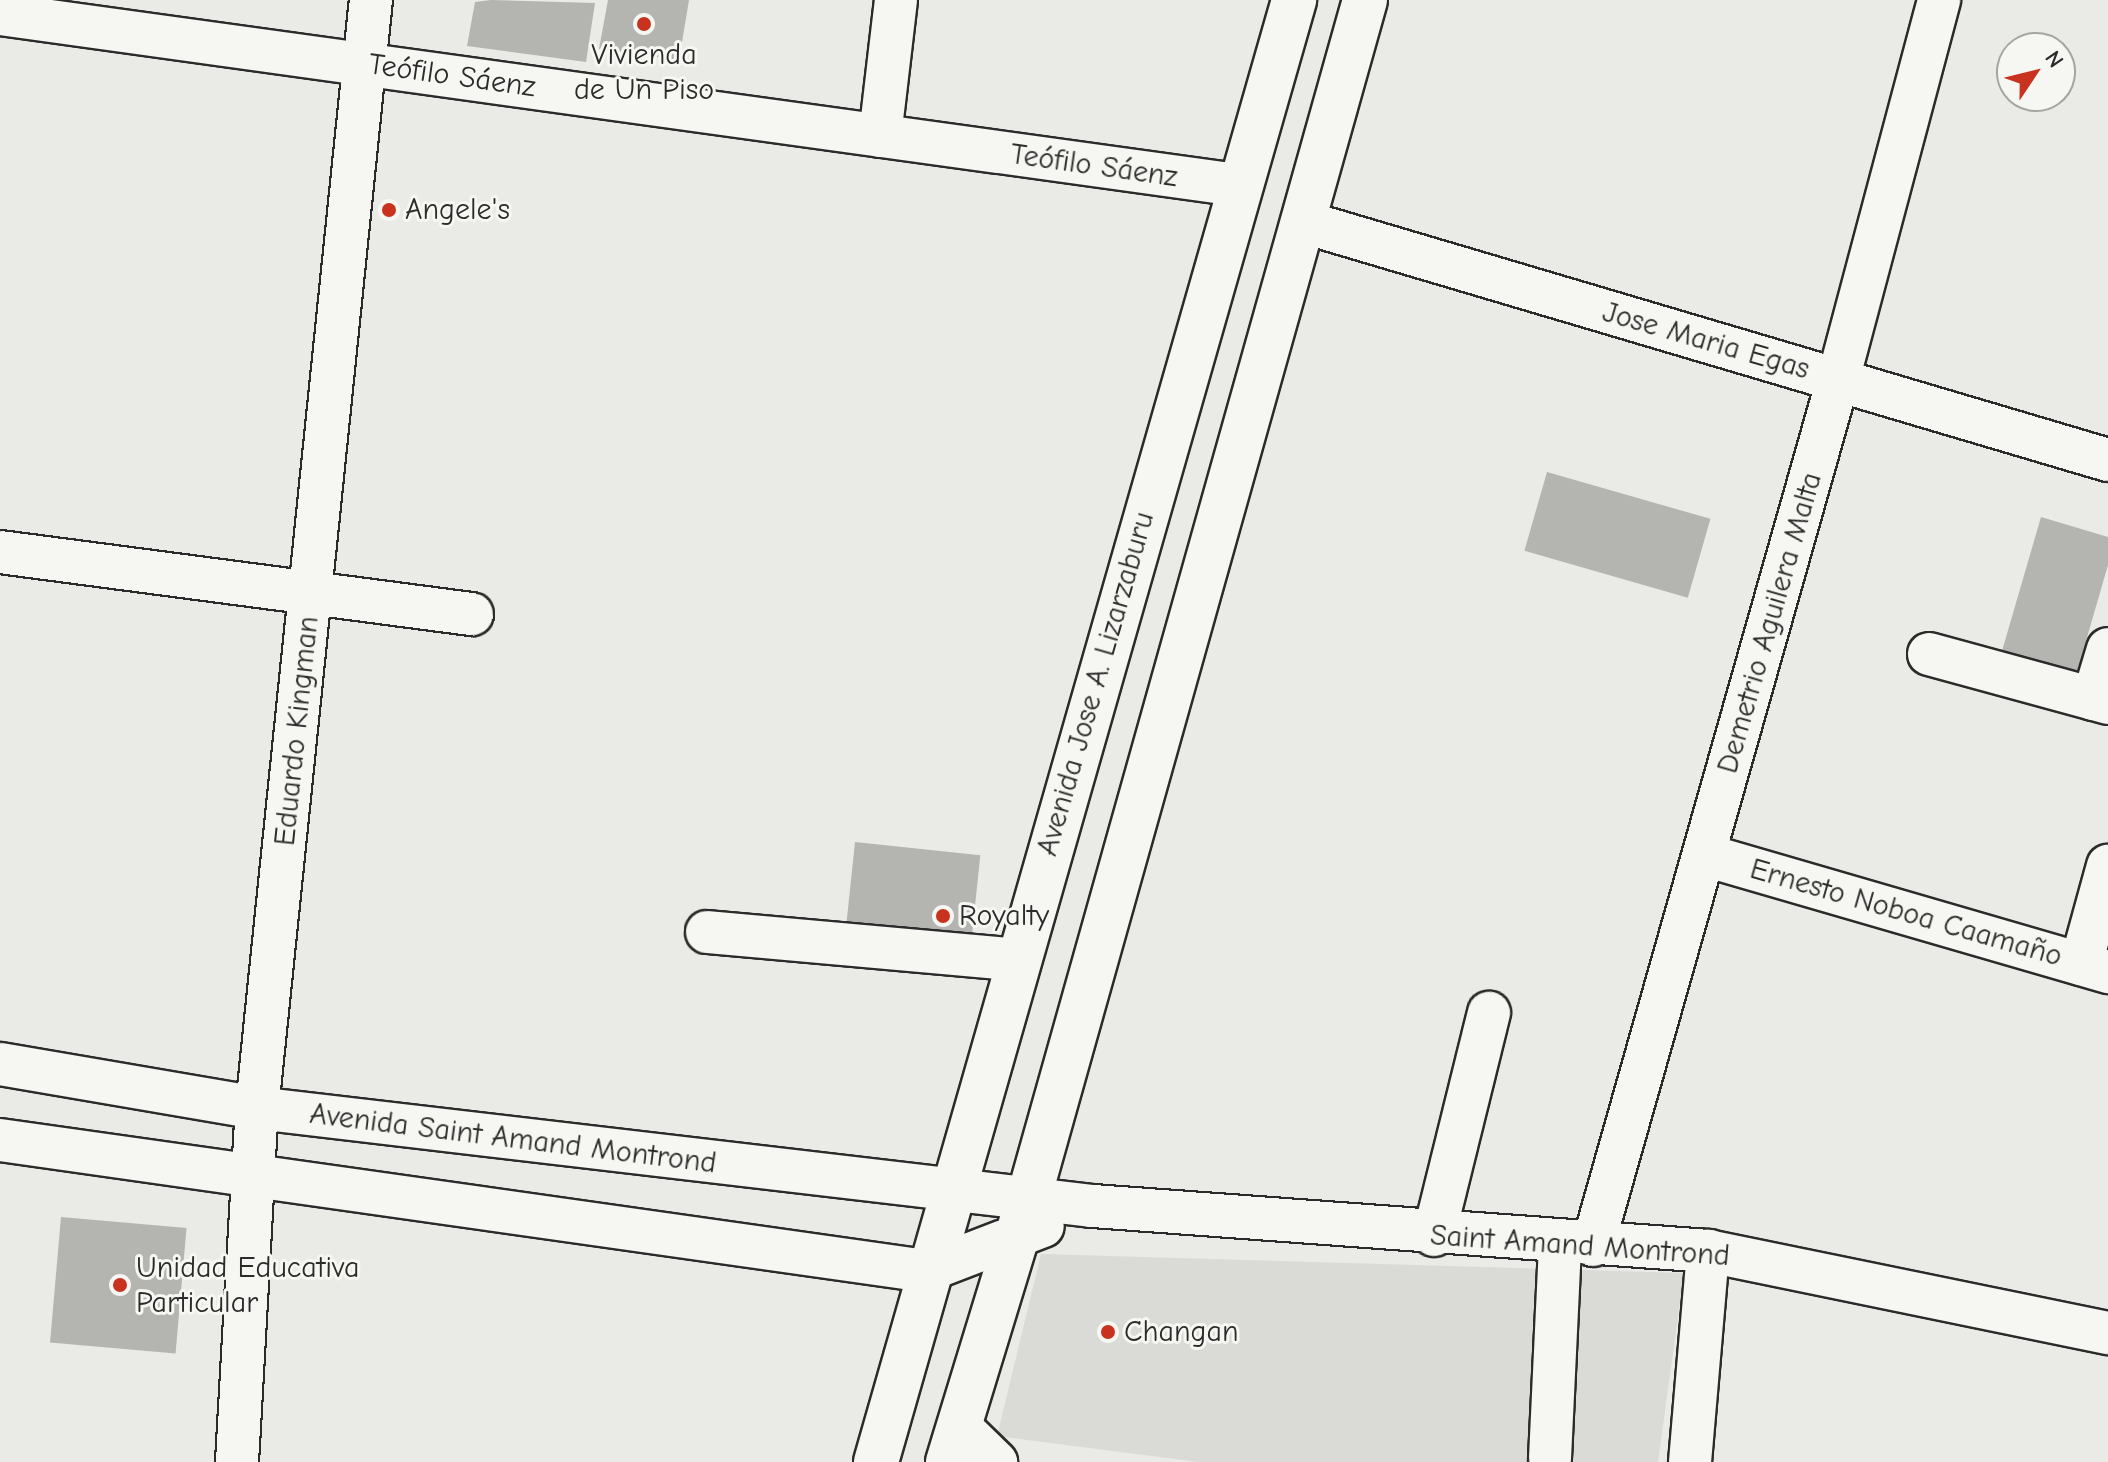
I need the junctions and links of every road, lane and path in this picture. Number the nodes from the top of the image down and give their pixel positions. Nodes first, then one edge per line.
1 (371, 0) edge
2 (896, 0) edge
3 (1294, 0) edge
4 (1365, 0) edge
5 (1939, 0) edge
6 (0, 14) edge
7 (365, 63) junction
8 (880, 136) junction
9 (1237, 185) junction
10 (1304, 222) junction
11 (1838, 380) junction
12 (2108, 460) edge
13 (0, 552) edge
14 (312, 595) junction
15 (472, 614) dead end
16 (2108, 649) edge
17 (1929, 654) dead end
18 (2101, 701) edge
19 (1705, 855) junction
20 (2108, 866) edge
21 (707, 932) dead end
22 (1018, 960) junction
23 (2094, 968) edge
24 (1489, 1013) dead end
25 (0, 1064) edge
26 (257, 1108) junction
27 (0, 1140) edge
28 (252, 1175) junction
29 (953, 1190) junction
30 (1022, 1217) junction
31 (1434, 1235) junction
32 (1576, 1245) junction
33 (1708, 1251) junction
34 (926, 1271) junction
35 (2108, 1333) edge
36 (953, 1444) edge
37 (1550, 1458) dead end
38 (237, 1462) edge
39 (876, 1462) edge
40 (996, 1462) edge
41 (1690, 1462) edge

1 - 7 street, Eduardo Kingman
2 - 8 street
3 - 9 main road, Avenida Jose A. Lizarzaburu
4 - 10 main road
5 - 11 street, Demetrio Aguilera Malta
6 - 7 street, Teófilo Sáenz
7 - 8 street, Teófilo Sáenz
7 - 14 street, Eduardo Kingman
8 - 9 street, Teófilo Sáenz
9 - 22 main road, Avenida Jose A. Lizarzaburu
10 - 11 street, Jose Maria Egas
10 - 30 main road
11 - 12 street, Jose Maria Egas
11 - 19 street, Demetrio Aguilera Malta
13 - 14 street
14 - 15 street
14 - 26 street, Eduardo Kingman
16 - 18 street
17 - 18 street
19 - 23 street, Ernesto Noboa Caamaño
19 - 32 street, Demetrio Aguilera Malta
20 - 23 street
21 - 22 street
22 - 29 main road, Avenida Jose A. Lizarzaburu
24 - 31 street
25 - 26 street, Avenida Saint Amand Montrond
26 - 28 street, Eduardo Kingman
26 - 29 street, Avenida Saint Amand Montrond
27 - 28 street
28 - 34 street
28 - 38 street, Eduardo Kingman
29 - 30 street, Avenida Saint Amand Montrond
29 - 34 main road, Avenida Jose A. Lizarzaburu
30 - 31 street, Saint Amand Montrond
30 - 34 street
30 - 36 main road
31 - 32 street, Saint Amand Montrond
32 - 33 street, Saint Amand Montrond
32 - 37 street, Demetrio Aguilera Malta
33 - 35 street, Saint Amand Montrond
33 - 41 street
34 - 39 main road, Avenida Jose A. Lizarzaburu
36 - 40 street

